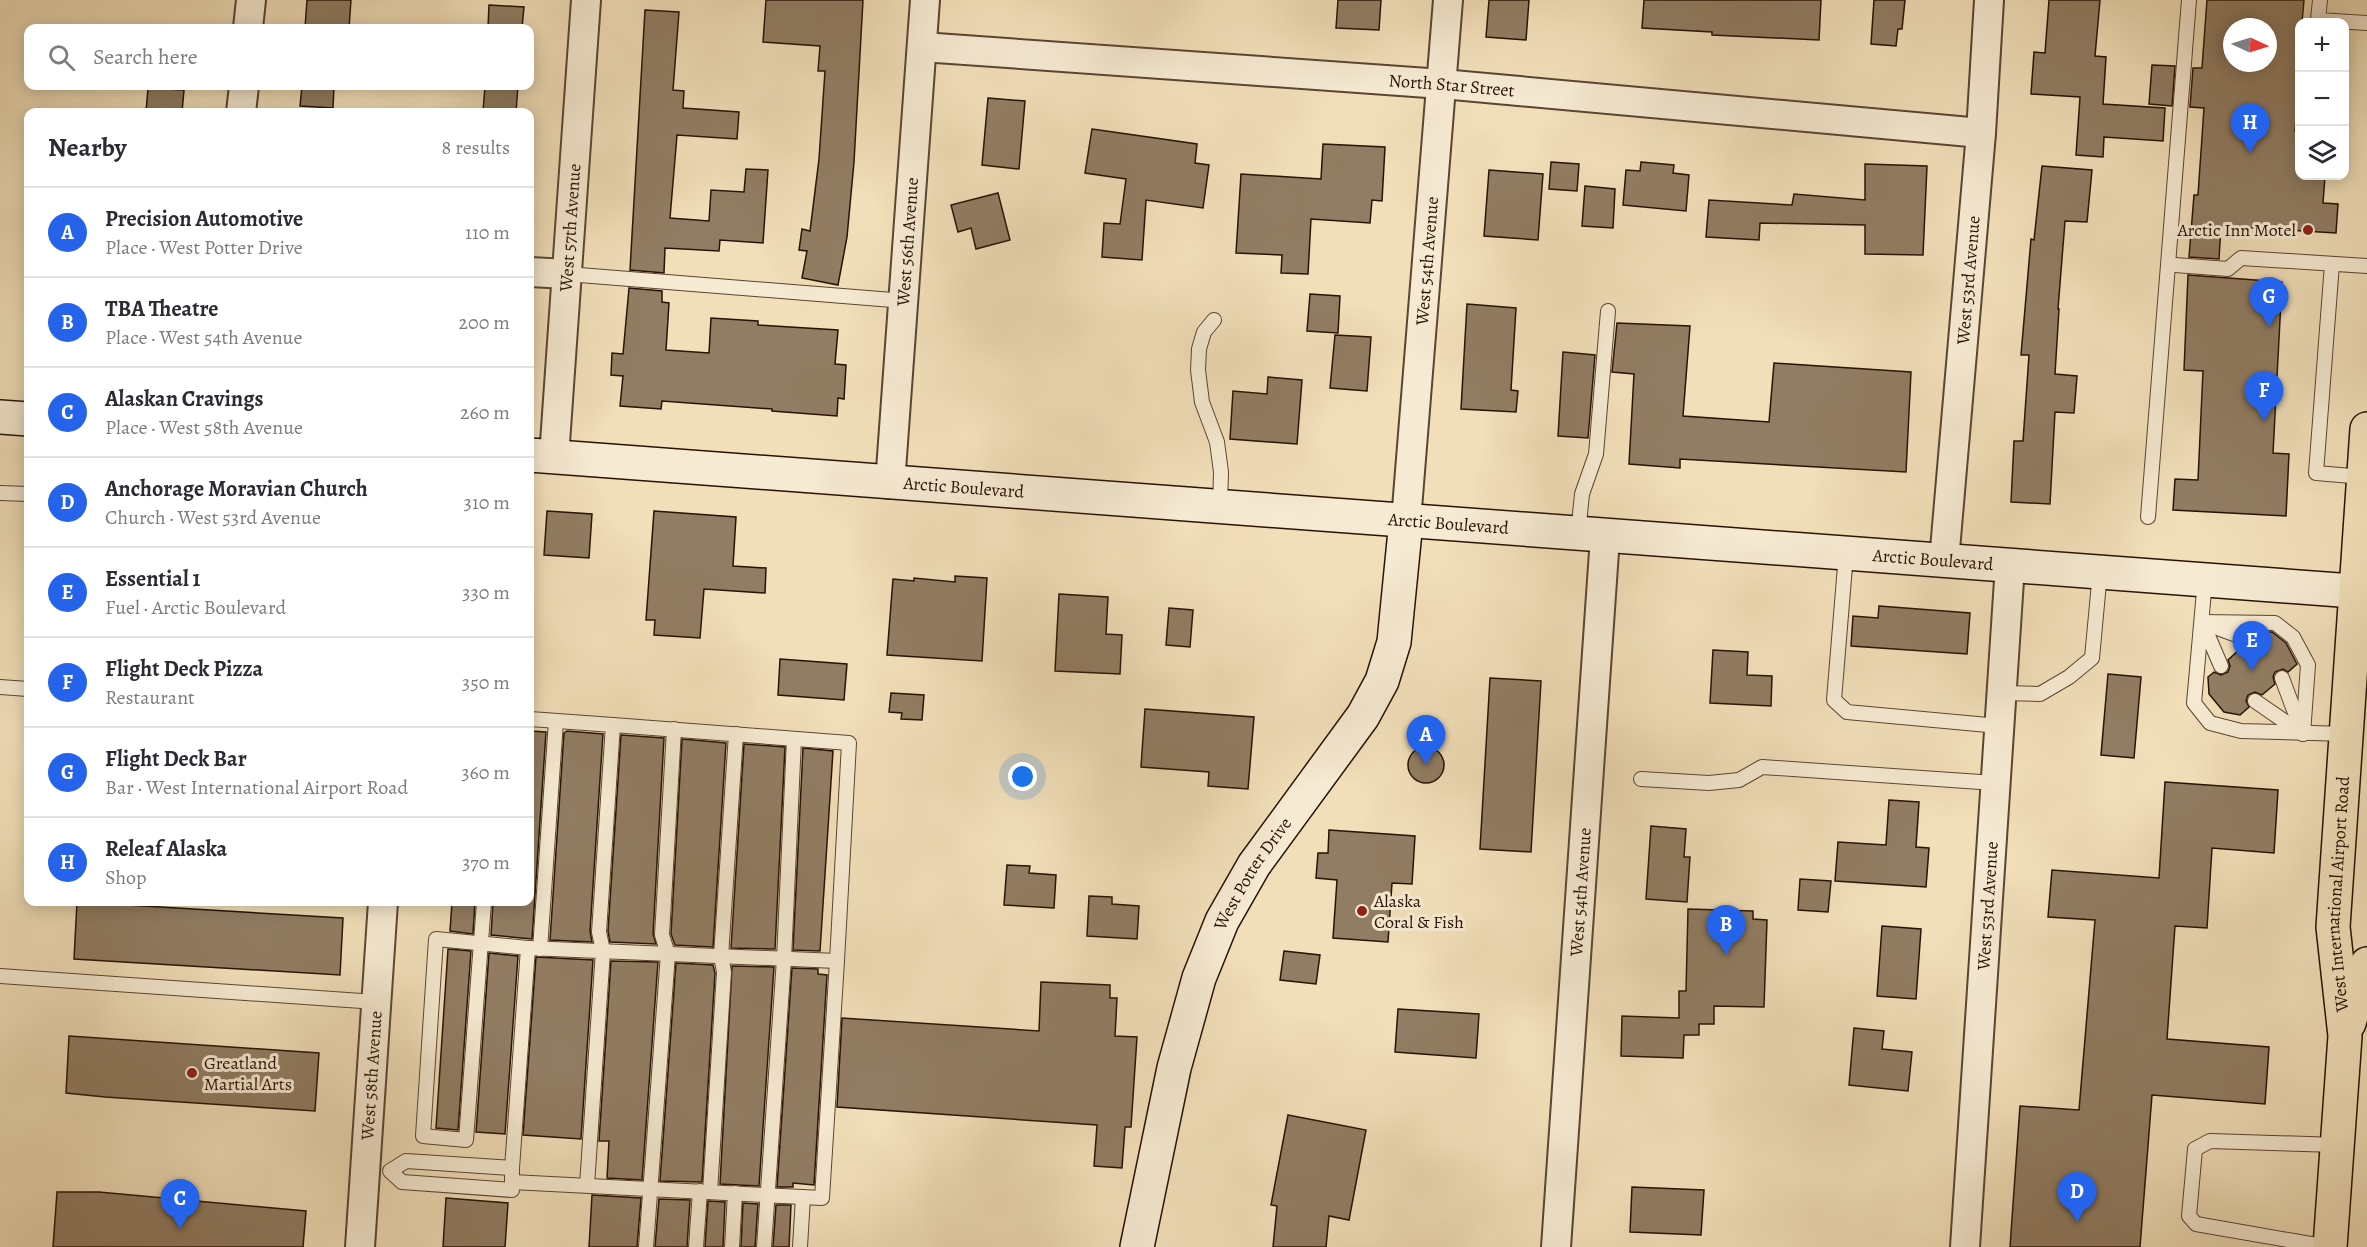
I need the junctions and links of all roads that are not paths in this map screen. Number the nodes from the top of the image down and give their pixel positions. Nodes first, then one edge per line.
1 (250, 0) edge
2 (586, 0) edge
3 (925, 0) edge
4 (1448, 0) edge
5 (1989, 0) edge
6 (2189, 0) edge
7 (2320, 0) edge
8 (2367, 23) edge
9 (248, 24) edge
10 (922, 48) junction
11 (1442, 84) junction
12 (244, 90) edge
13 (242, 108) edge
14 (1982, 133) junction
15 (2332, 264) junction
16 (2175, 265) dead end
17 (2367, 266) edge
18 (534, 272) edge
19 (567, 274) junction
20 (905, 301) junction
21 (1608, 311) dead end
22 (1214, 320) dead end
23 (0, 417) edge
24 (24, 419) edge
25 (2367, 429) edge
26 (542, 456) edge
27 (2364, 477) junction
28 (890, 484) junction
29 (0, 493) edge
30 (24, 494) edge
31 (1220, 508) junction
32 (2148, 517) dead end
33 (1406, 521) junction
34 (1591, 535) junction
35 (1846, 554) junction
36 (1944, 561) junction
37 (2010, 565) junction
38 (2100, 572) junction
39 (2205, 580) junction
40 (2361, 592) edge
41 (2202, 622) junction
42 (2250, 640) dead end
43 (2221, 666) dead end
44 (2282, 678) dead end
45 (0, 687) edge
46 (24, 689) edge
47 (2002, 693) junction
48 (2255, 701) dead end
49 (534, 719) edge
50 (555, 721) junction
51 (613, 725) junction
52 (1999, 726) junction
53 (674, 729) junction
54 (736, 734) junction
55 (2303, 734) junction
56 (2346, 734) junction
57 (794, 739) junction
58 (1641, 779) dead end
59 (1995, 783) junction
60 (383, 906) edge
61 (484, 906) edge
62 (481, 944) junction
63 (534, 949) junction
64 (603, 951) junction
65 (668, 954) junction
66 (721, 956) junction
67 (783, 959) junction
68 (837, 961) junction
69 (2367, 964) edge
70 (0, 976) edge
71 (376, 1002) junction
72 (2345, 1036) junction
73 (466, 1140) junction
74 (2338, 1145) junction
75 (464, 1165) junction
76 (377, 1170) junction
77 (512, 1180) junction
78 (587, 1185) junction
79 (651, 1189) junction
80 (705, 1191) junction
81 (735, 1193) junction
82 (767, 1195) junction
83 (803, 1197) junction
84 (360, 1247) edge
85 (646, 1247) edge
86 (696, 1247) edge
87 (732, 1247) edge
88 (764, 1247) edge
89 (800, 1247) edge
90 (1137, 1247) edge
91 (1556, 1247) edge
92 (1965, 1247) edge
93 (2329, 1247) edge

1 - 9 street
2 - 19 street, West 57th Avenue
3 - 10 street, West 56th Avenue
4 - 11 street, West 54th Avenue
5 - 14 street, West 53rd Avenue
6 - 32 lane
7 - 8 lane
10 - 11 street, North Star Street
10 - 20 street, West 56th Avenue
11 - 14 street, North Star Street
11 - 33 street, West 54th Avenue
12 - 13 street
14 - 36 street, West 53rd Avenue
15 - 16 lane
15 - 17 lane
15 - 27 lane
18 - 19 street
19 - 20 lane
19 - 26 street, West 57th Avenue
20 - 28 street, West 56th Avenue
21 - 34 lane
22 - 31 lane
23 - 24 main road
25 - 27 main road, West International Airport Road
26 - 28 main road, Arctic Boulevard
27 - 40 main road, West International Airport Road
28 - 31 main road, Arctic Boulevard
29 - 30 lane
31 - 33 main road, Arctic Boulevard
33 - 34 main road, Arctic Boulevard
33 - 90 main road, West Potter Drive
34 - 35 main road, Arctic Boulevard
34 - 91 street, West 54th Avenue
35 - 36 main road, Arctic Boulevard
35 - 52 lane
36 - 37 main road, Arctic Boulevard
37 - 38 main road, Arctic Boulevard
37 - 47 street, West 53rd Avenue
38 - 39 main road, Arctic Boulevard
38 - 47 lane
39 - 40 main road, Arctic Boulevard
39 - 41 lane
40 - 56 main road, West International Airport Road
41 - 42 lane
41 - 43 lane
41 - 55 lane
41 - 55 lane
44 - 55 lane
45 - 46 lane
47 - 52 street, West 53rd Avenue
48 - 55 lane
49 - 50 lane
50 - 51 lane
50 - 63 lane
51 - 53 lane
51 - 64 lane
52 - 59 street, West 53rd Avenue
53 - 54 lane
53 - 65 lane
54 - 57 lane
54 - 66 lane
55 - 56 lane
56 - 72 main road, West International Airport Road
57 - 67 lane
57 - 68 lane
58 - 59 lane
59 - 92 street, West 53rd Avenue
60 - 71 street, West 58th Avenue
61 - 62 lane
62 - 63 lane
62 - 73 lane
62 - 73 lane
63 - 64 lane
63 - 77 lane
64 - 65 lane
64 - 78 lane
65 - 66 lane
65 - 79 lane
66 - 67 lane
66 - 80 lane
67 - 68 lane
67 - 82 lane
68 - 83 lane
69 - 72 main road, West International Airport Road
70 - 71 lane
71 - 76 street, West 58th Avenue
72 - 74 main road, West International Airport Road
73 - 75 lane
74 - 93 main road, West International Airport Road
74 - 93 lane
75 - 76 lane
75 - 77 lane
76 - 77 lane
76 - 84 street, West 58th Avenue
77 - 78 lane
78 - 79 lane
79 - 80 lane
79 - 85 lane
80 - 81 lane
80 - 86 lane
81 - 82 lane
81 - 87 lane
82 - 83 lane
82 - 88 lane
83 - 89 lane

